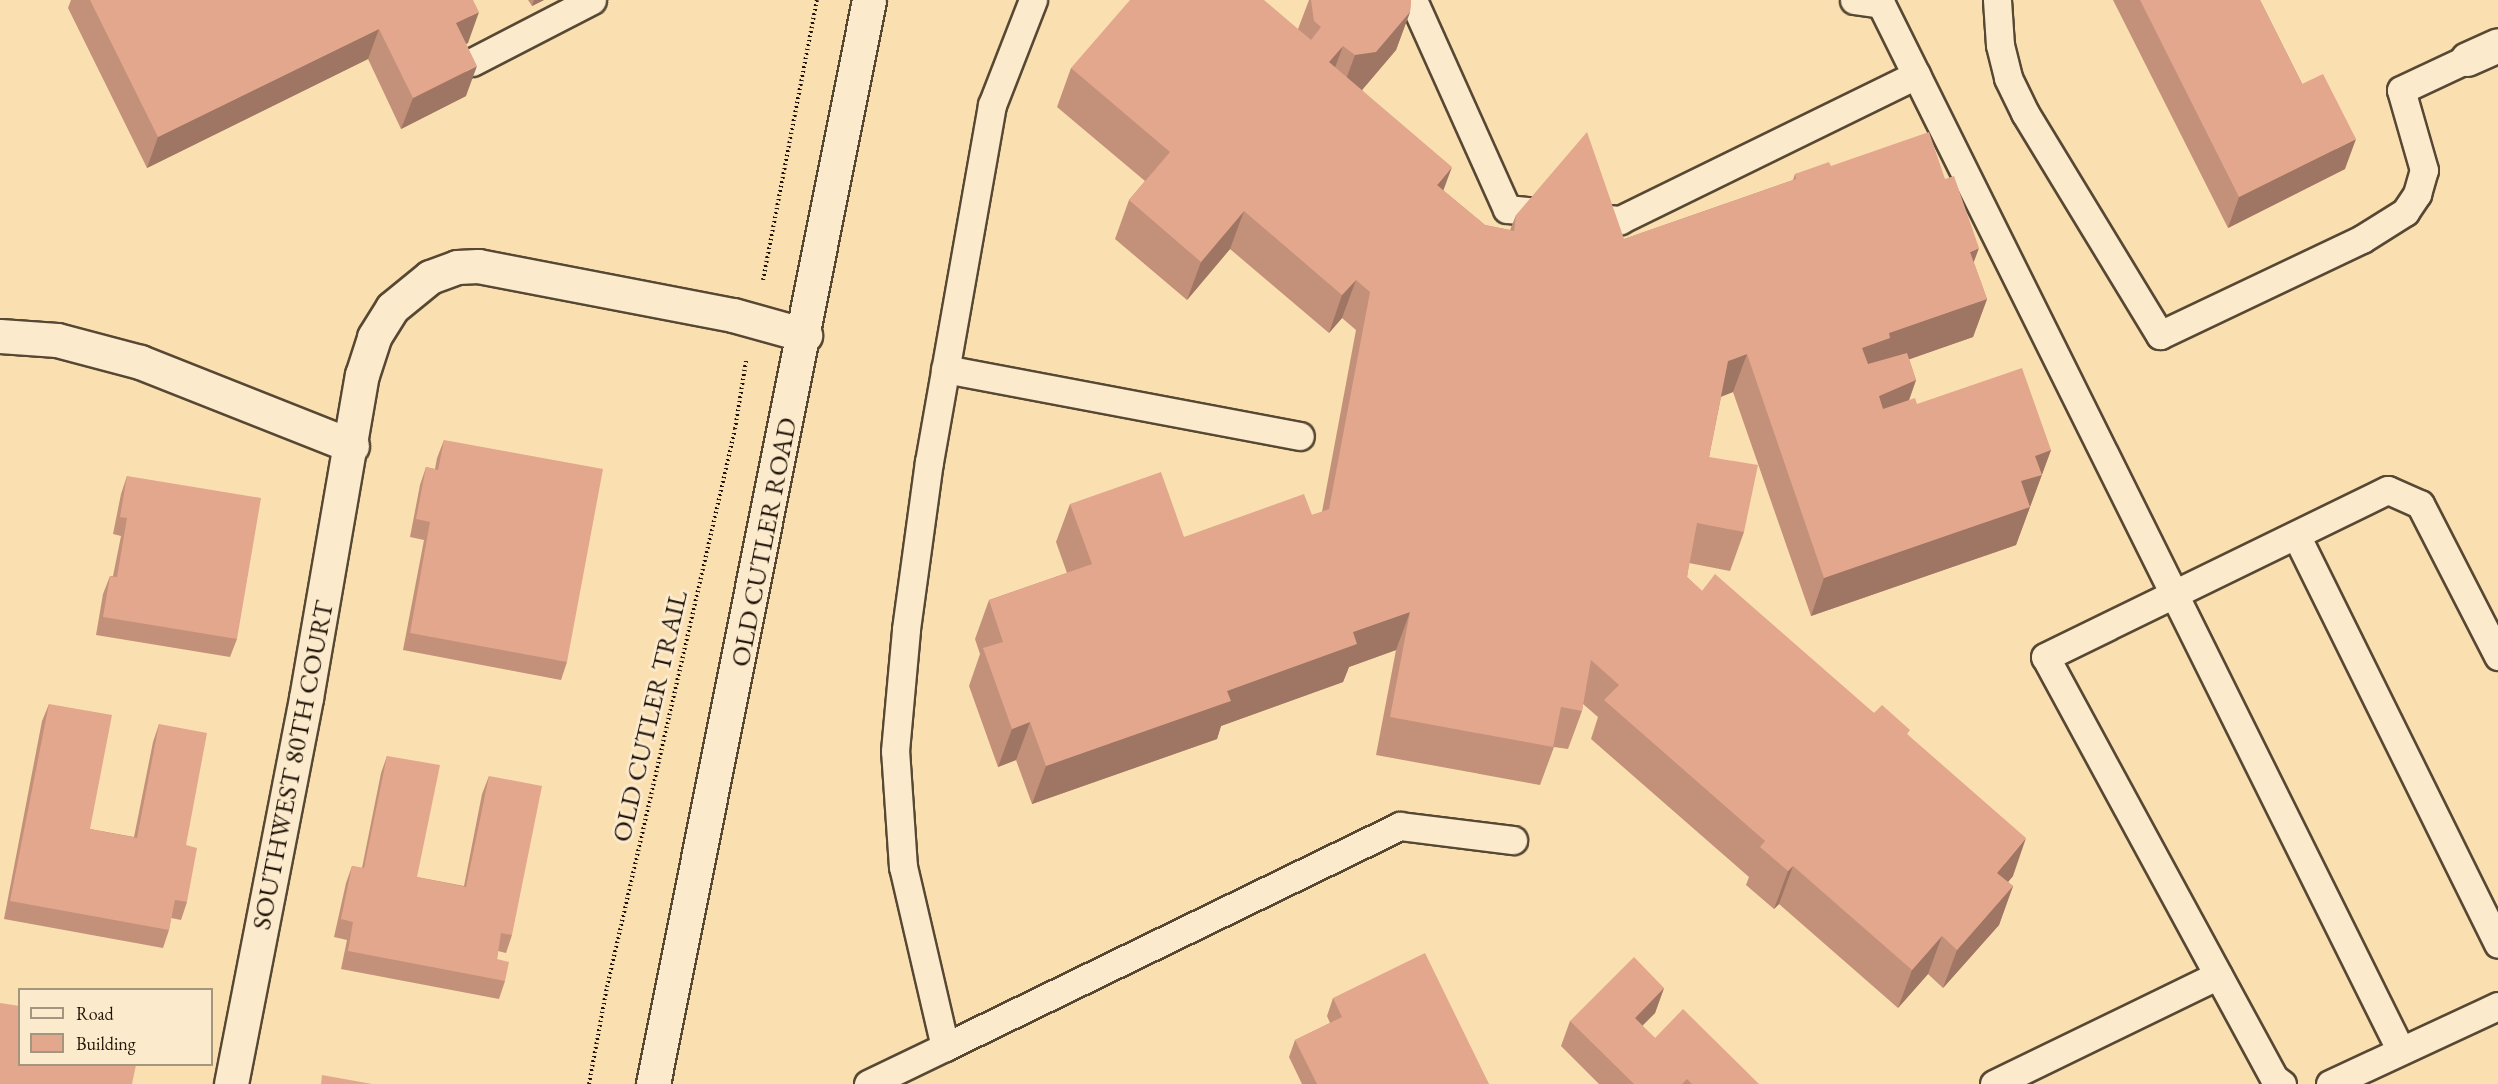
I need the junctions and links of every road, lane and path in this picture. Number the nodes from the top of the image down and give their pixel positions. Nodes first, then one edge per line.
1 (592, 0) edge
2 (817, 0) edge
3 (869, 0) edge
4 (1033, 0) edge
5 (1413, 0) edge
6 (1854, 0) edge
7 (1997, 0) edge
8 (1880, 2) edge
9 (2498, 45) edge
10 (2467, 59) joint
11 (472, 62) edge
12 (1916, 75) junction
13 (765, 270) dead end
14 (805, 335) junction
15 (0, 336) edge
16 (747, 358) dead end
17 (945, 369) junction
18 (1300, 435) dead end
19 (352, 446) junction
20 (2296, 536) junction
21 (2172, 595) junction
22 (2498, 656) edge
23 (1513, 840) dead end
24 (2498, 944) edge
25 (2218, 975) junction
26 (2498, 1006) edge
27 (945, 1047) junction
28 (2400, 1051) junction
29 (2273, 1082) edge
30 (231, 1084) edge
31 (589, 1084) edge
32 (653, 1084) edge
33 (868, 1084) edge
34 (1994, 1084) edge
35 (2330, 1084) edge

1 - 11 lane
2 - 13 path
3 - 14 street, OLD CUTLER ROAD
4 - 17 lane
5 - 12 lane
6 - 8 lane
7 - 10 lane
8 - 12 lane
9 - 10 street
12 - 21 lane
14 - 19 street, SOUTHWEST 80TH COURT
14 - 32 street, OLD CUTLER ROAD
15 - 19 street
16 - 31 path, OLD CUTLER TRAIL
17 - 18 lane
17 - 27 lane
19 - 30 street, SOUTHWEST 80TH COURT
20 - 21 lane
20 - 22 lane
20 - 24 lane
21 - 25 lane
21 - 28 lane
23 - 27 lane
25 - 29 lane
25 - 34 lane
26 - 28 lane
27 - 33 lane
28 - 35 lane

